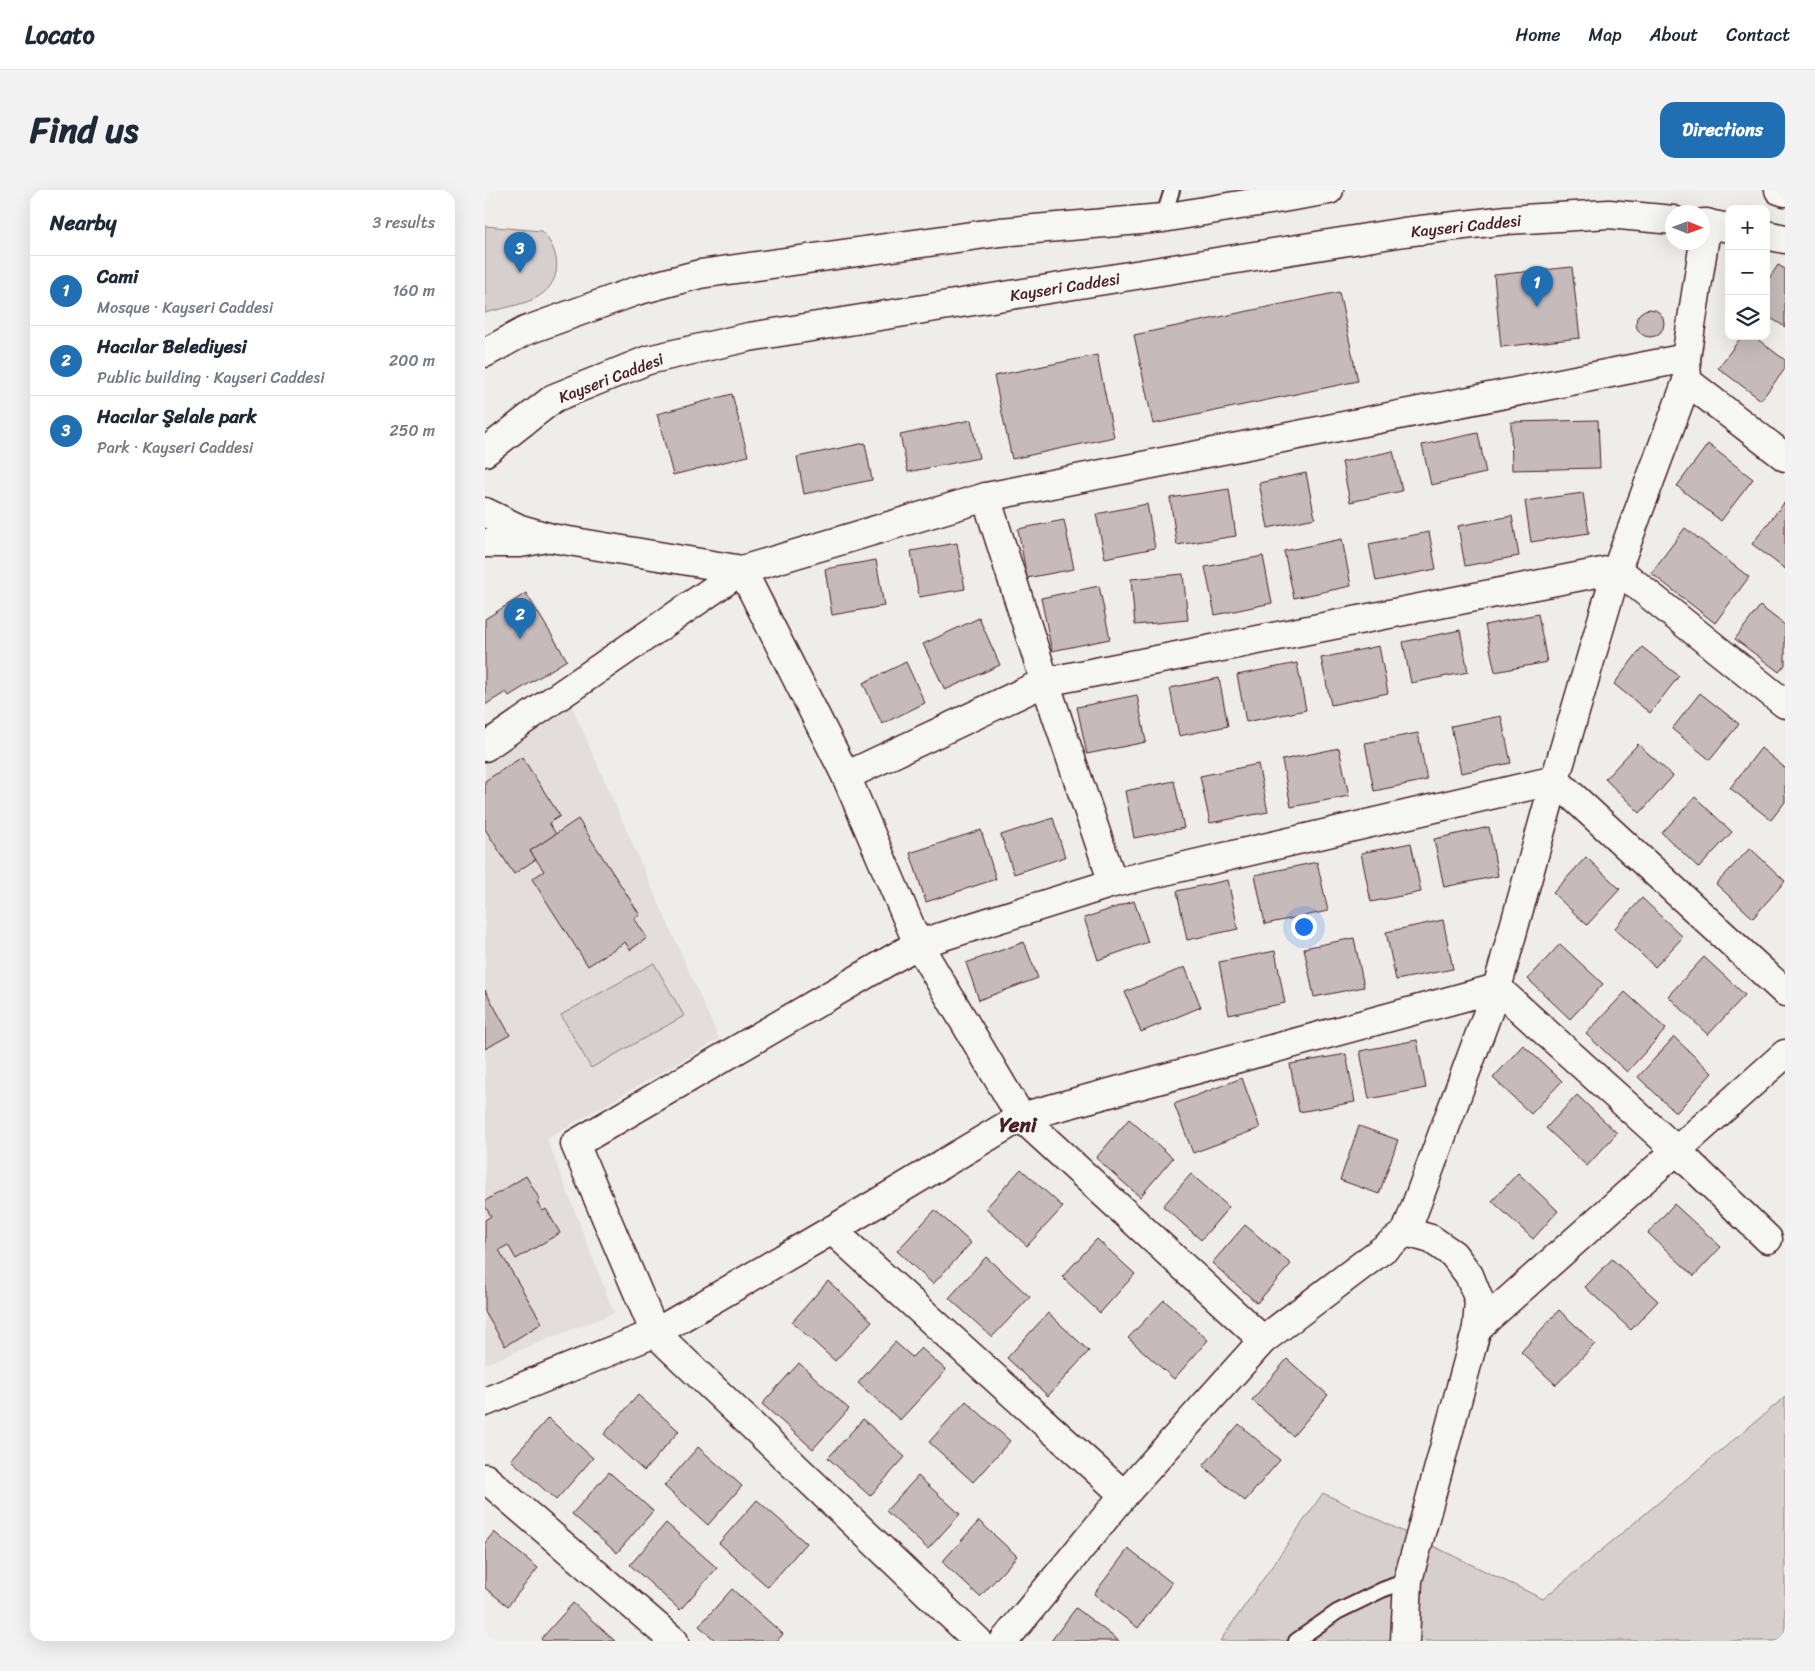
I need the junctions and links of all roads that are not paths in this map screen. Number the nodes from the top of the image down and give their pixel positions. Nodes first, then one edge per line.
1 (1172, 190) edge
2 (1329, 190) edge
3 (1779, 190) edge
4 (1785, 192) edge
5 (1163, 218) junction
6 (1665, 219) edge
7 (1713, 225) edge
8 (1770, 236) edge
9 (1785, 239) edge
10 (525, 330) junction
11 (485, 332) edge
12 (485, 353) edge
13 (1687, 370) junction
14 (485, 452) edge
15 (1785, 457) edge
16 (986, 497) junction
17 (485, 512) edge
18 (551, 538) junction
19 (485, 543) edge
20 (1617, 569) junction
21 (741, 570) junction
22 (1045, 682) junction
23 (1785, 704) edge
24 (485, 747) edge
25 (847, 776) junction
26 (1555, 780) junction
27 (1113, 883) junction
28 (918, 944) junction
29 (1497, 988) junction
30 (1785, 992) edge
31 (1785, 1054) edge
32 (1021, 1117) junction
33 (1677, 1151) junction
34 (832, 1230) junction
35 (1406, 1232) junction
36 (1768, 1239) dead end
37 (1477, 1328) junction
38 (655, 1333) junction
39 (1263, 1340) junction
40 (485, 1402) edge
41 (485, 1478) edge
42 (1124, 1495) junction
43 (1407, 1580) junction
44 (674, 1641) edge
45 (978, 1641) edge
46 (1004, 1641) edge
47 (1296, 1641) edge
48 (1405, 1641) edge

1 - 5 lane
2 - 5 street
3 - 4 street
5 - 10 street
6 - 14 street, Kayseri Caddesi
7 - 13 street
8 - 9 street
10 - 11 street
10 - 12 street
13 - 15 street
13 - 16 street
13 - 20 street
16 - 21 street
16 - 22 street
17 - 18 street
18 - 19 street
18 - 21 street
20 - 22 street
20 - 23 street
20 - 26 street
21 - 24 street
21 - 25 street
22 - 25 street
22 - 27 street
25 - 28 street
26 - 27 street
26 - 29 street
26 - 30 street
27 - 28 street
28 - 32 street
28 - 38 street
29 - 32 street
29 - 33 street
29 - 35 street
31 - 33 street
32 - 34 street
32 - 39 street
33 - 36 street
33 - 37 street
34 - 38 street
34 - 42 street
35 - 37 street
35 - 39 street
37 - 43 street
38 - 40 street
38 - 45 street
39 - 42 street
41 - 44 street
42 - 46 street
43 - 47 lane
43 - 48 street

